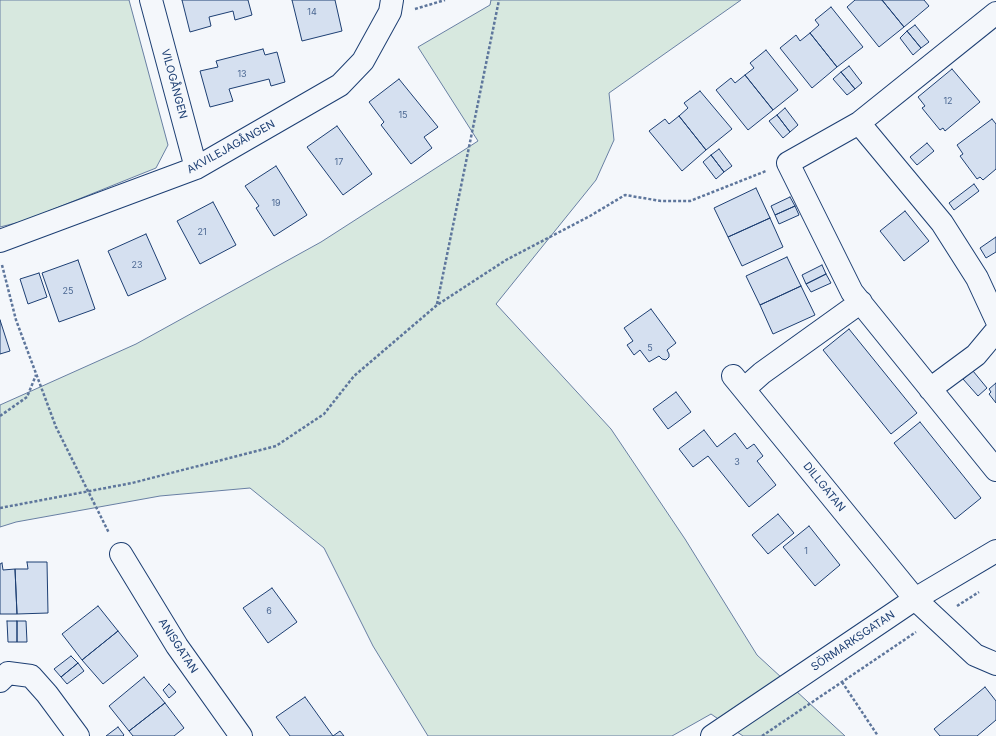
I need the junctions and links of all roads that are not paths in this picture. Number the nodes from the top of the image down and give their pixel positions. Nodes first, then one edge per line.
1 (151, 0) edge
2 (392, 0) edge
3 (996, 13) edge
4 (859, 123) junction
5 (196, 168) junction
6 (0, 241) edge
7 (861, 302) junction
8 (996, 319) edge
9 (996, 331) edge
10 (930, 389) junction
11 (996, 470) edge
12 (996, 551) edge
13 (121, 554) road end
14 (915, 599) junction
15 (996, 663) edge
16 (0, 681) edge
17 (78, 736) edge
18 (240, 736) edge
19 (712, 736) edge

1 - 5 street, VILOGÅNGEN
2 - 5 street, AKVILEJAGÅNGEN
3 - 4 street
4 - 7 street
4 - 8 street
5 - 6 street, AKVILEJAGÅNGEN
7 - 10 street
7 - 14 street, DILLGATAN
9 - 10 street
10 - 11 street
12 - 14 street, SÖRMARKSGATAN
13 - 18 street, ANISGATAN
14 - 15 street, DILLGATAN
14 - 19 street, SÖRMARKSGATAN
16 - 17 street

